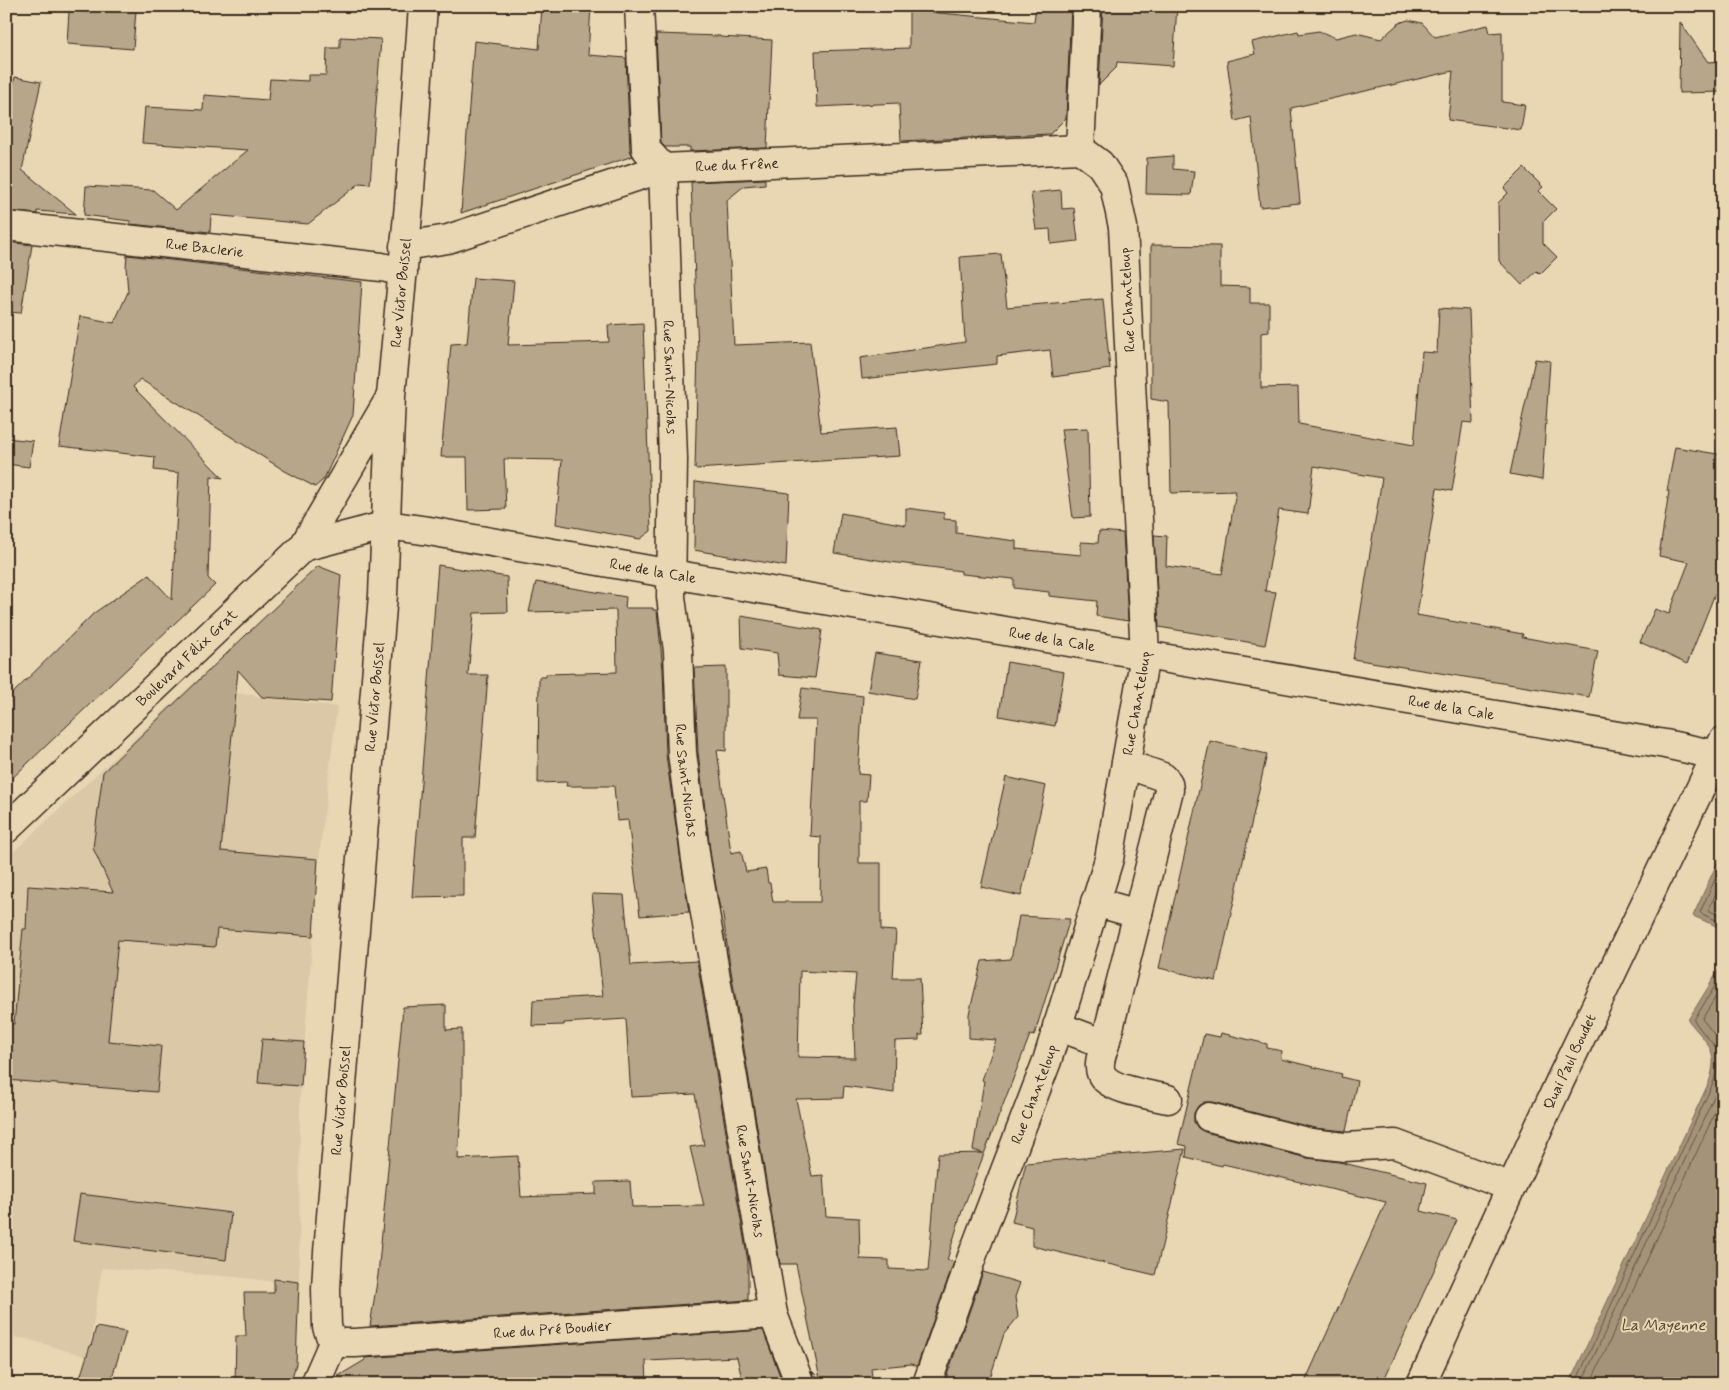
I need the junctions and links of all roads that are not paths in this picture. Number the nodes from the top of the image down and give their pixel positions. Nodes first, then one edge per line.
1 (423, 6) edge
2 (639, 6) edge
3 (1087, 6) edge
4 (1080, 149) junction
5 (664, 168) junction
6 (6, 226) edge
7 (404, 259) junction
8 (391, 396) junction
9 (387, 525) junction
10 (303, 547) junction
11 (672, 574) junction
12 (1145, 655) junction
13 (1720, 748) edge
14 (1126, 764) junction
15 (6, 829) edge
16 (1095, 902) junction
17 (1138, 914) junction
18 (1057, 1026) junction
19 (1105, 1044) junction
20 (1168, 1099) dead end
21 (1209, 1117) dead end
22 (1511, 1188) junction
23 (773, 1314) junction
24 (334, 1343) junction
25 (315, 1384) edge
26 (800, 1384) edge
27 (927, 1384) edge
28 (1421, 1384) edge

1 - 7 street, Rue Victor Boissel
2 - 5 street
3 - 4 street
4 - 5 street, Rue du Frêne
4 - 12 street, Rue Chanteloup
5 - 7 street, Rue du Frêne
5 - 11 street, Rue Saint-Nicolas
6 - 7 street, Rue Baclerie
7 - 8 street, Rue Victor Boissel
8 - 9 street, Rue Victor Boissel
8 - 10 street
9 - 10 street, Boulevard Félix Grat
9 - 11 street, Rue de la Cale
9 - 24 street, Rue Victor Boissel
10 - 15 street, Boulevard Félix Grat
11 - 12 street, Rue de la Cale
11 - 23 street, Rue Saint-Nicolas
12 - 13 street, Rue de la Cale
12 - 14 street, Rue Chanteloup
13 - 22 street, Quai Paul Boudet
14 - 16 street, Rue Chanteloup
14 - 17 street
16 - 17 street
16 - 18 street, Rue Chanteloup
17 - 19 street
18 - 19 street
18 - 27 street, Rue Chanteloup
19 - 20 street
21 - 22 street
22 - 28 street, Quai Paul Boudet
23 - 24 street, Rue du Pré Boudier
23 - 26 street, Rue Saint-Nicolas
24 - 25 street

